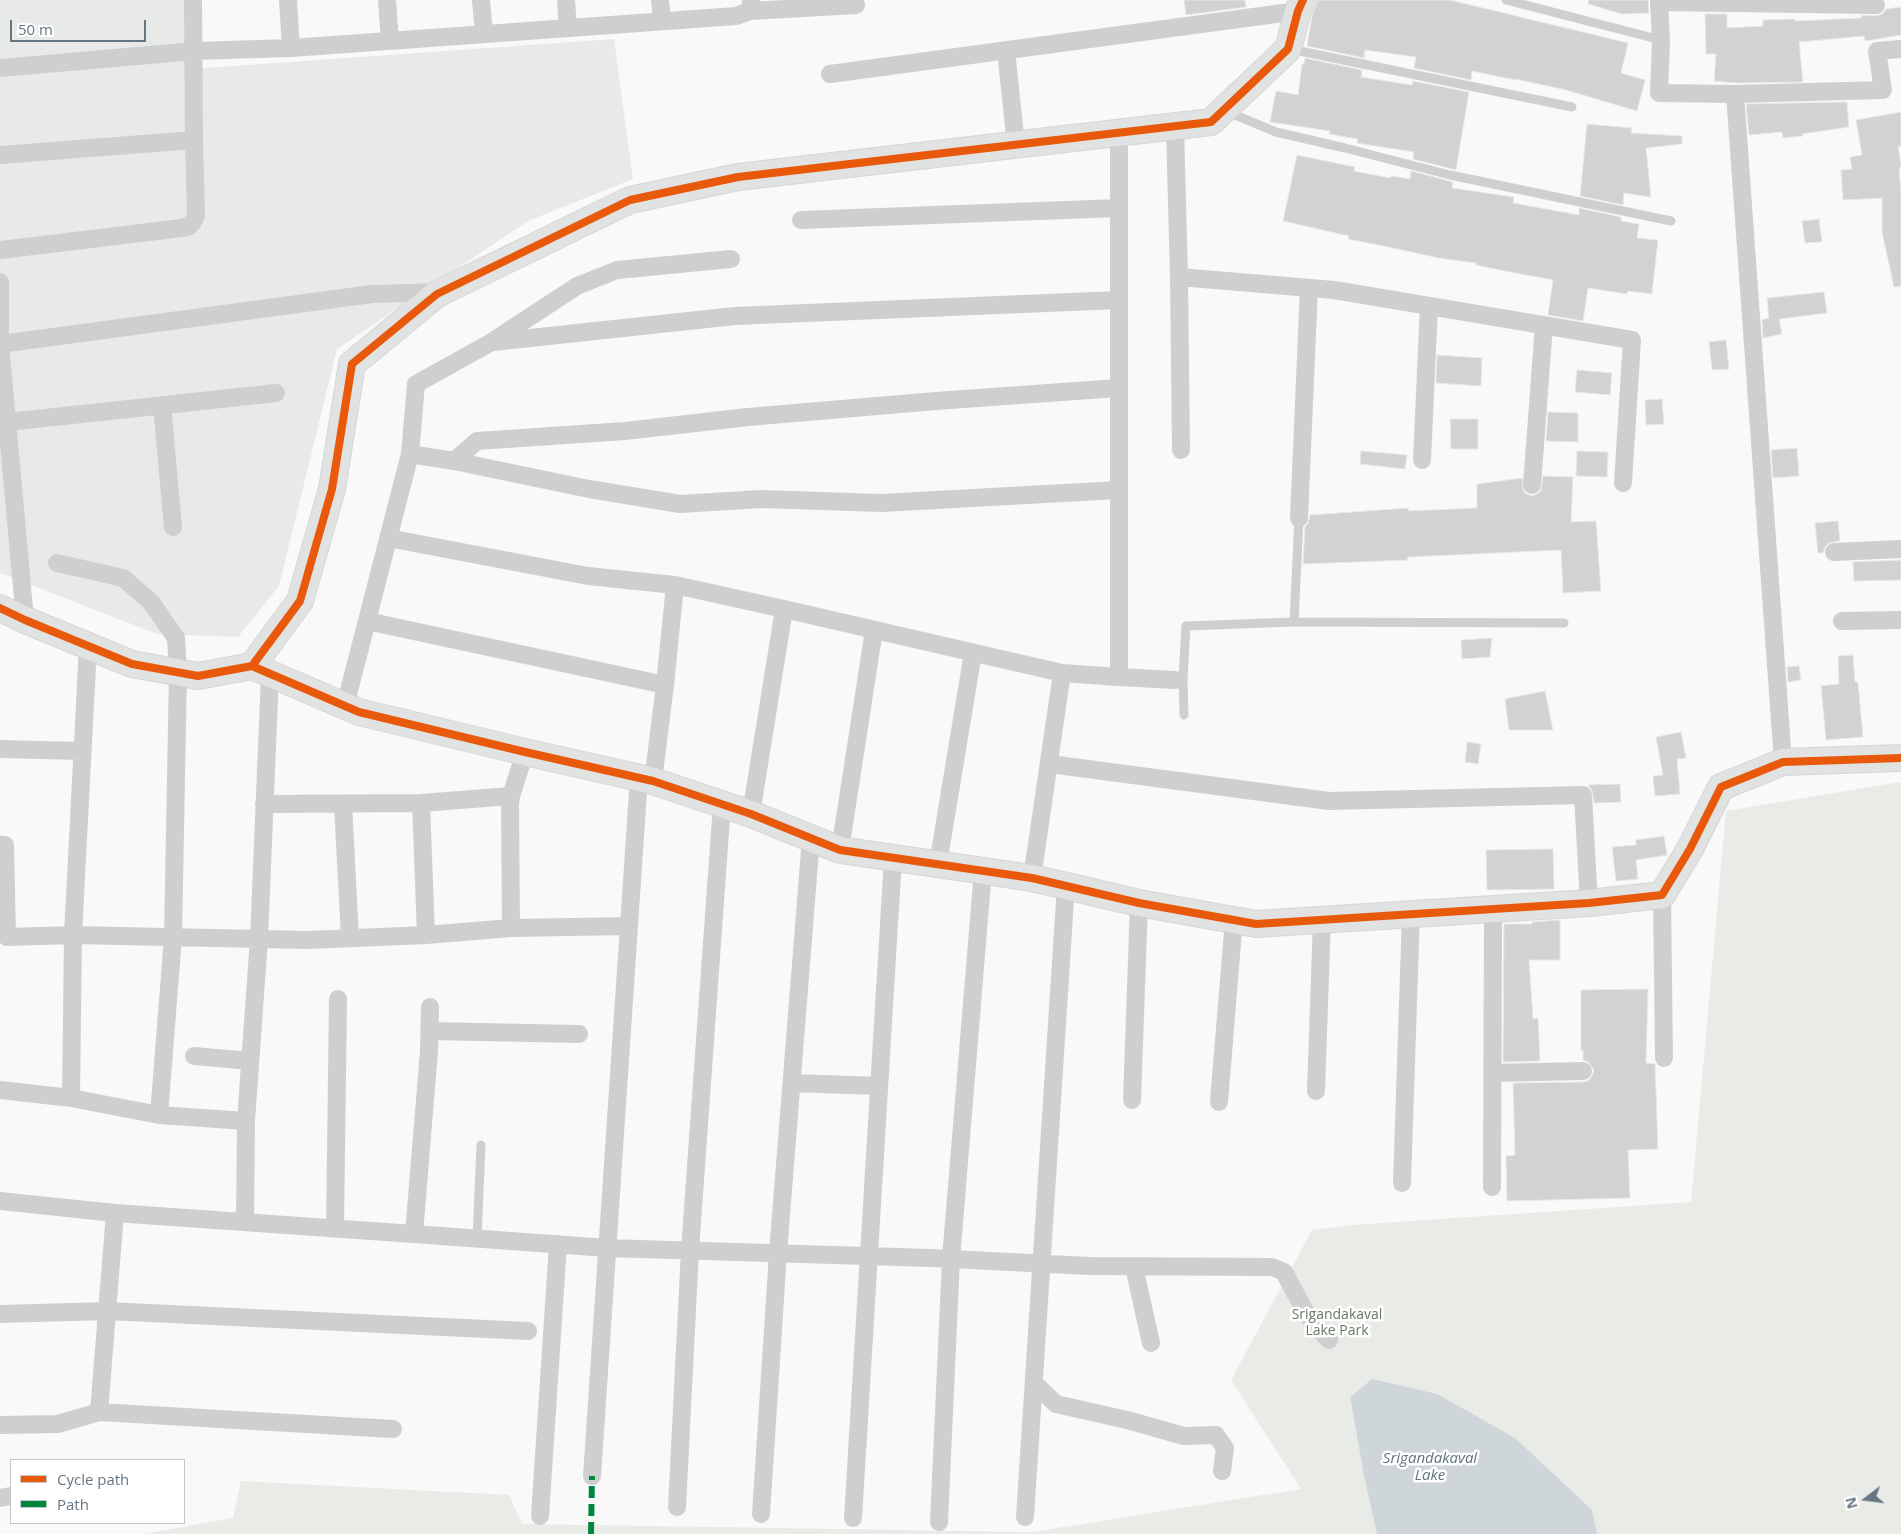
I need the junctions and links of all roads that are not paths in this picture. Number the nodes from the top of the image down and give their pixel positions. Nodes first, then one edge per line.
1 (193, 0) edge
2 (288, 0) edge
3 (387, 0) edge
4 (481, 0) edge
5 (566, 0) edge
6 (660, 0) edge
7 (1506, 0) edge
8 (1659, 1) edge
9 (750, 5) edge
10 (856, 5) dead end
11 (1300, 5) edge
12 (1876, 5) dead end
13 (662, 21) junction
14 (568, 28) junction
15 (484, 34) junction
16 (1661, 40) junction
17 (390, 41) junction
18 (291, 48) junction
19 (1901, 48) edge
20 (1288, 49) junction
21 (1006, 50) junction
22 (194, 51) junction
23 (0, 68) edge
24 (830, 74) dead end
25 (1735, 94) junction
26 (1572, 107) dead end
27 (1224, 110) junction
28 (1175, 127) junction
29 (1119, 134) junction
30 (194, 140) junction
31 (1016, 146) junction
32 (0, 155) edge
33 (1119, 208) junction
34 (801, 220) dead end
35 (1671, 221) dead end
36 (0, 250) edge
37 (731, 259) dead end
38 (1179, 277) junction
39 (0, 282) edge
40 (1309, 288) junction
41 (442, 292) junction
42 (1119, 300) junction
43 (1429, 306) junction
44 (1544, 325) junction
45 (490, 343) junction
46 (0, 344) edge
47 (1118, 388) junction
48 (276, 394) dead end
49 (162, 405) junction
50 (8, 422) junction
51 (1181, 450) dead end
52 (410, 454) junction
53 (1422, 460) dead end
54 (454, 461) junction
55 (1623, 482) dead end
56 (1532, 486) dead end
57 (1118, 490) junction
58 (1299, 518) joint
59 (173, 526) dead end
60 (388, 538) junction
61 (1901, 549) edge
62 (1834, 552) dead end
63 (57, 563) dead end
64 (675, 586) junction
65 (0, 608) edge
66 (784, 609) junction
67 (25, 620) junction
68 (1901, 620) edge
69 (367, 621) junction
70 (1842, 621) dead end
71 (1294, 622) junction
72 (1564, 623) dead end
73 (874, 630) junction
74 (88, 646) junction
75 (973, 653) junction
76 (261, 670) junction
77 (178, 672) junction
78 (1062, 673) junction
79 (1119, 677) junction
80 (1179, 680) junction
81 (665, 685) junction
82 (345, 706) junction
83 (1184, 715) dead end
84 (0, 749) edge
85 (82, 751) junction
86 (525, 752) junction
87 (1901, 758) edge
88 (1784, 762) junction
89 (1050, 764) junction
90 (646, 779) junction
91 (511, 796) junction
92 (421, 803) junction
93 (264, 804) junction
94 (343, 804) junction
95 (722, 804) junction
96 (751, 814) junction
97 (811, 838) junction
98 (0, 845) edge
99 (840, 850) junction
100 (893, 858) junction
101 (938, 864) junction
102 (983, 870) junction
103 (1032, 878) junction
104 (1066, 886) junction
105 (1662, 895) junction
106 (1139, 902) junction
107 (1589, 903) junction
108 (1493, 909) junction
109 (1411, 914) junction
110 (1234, 919) junction
111 (1322, 920) junction
112 (628, 926) junction
113 (511, 928) junction
114 (73, 935) junction
115 (426, 935) junction
116 (173, 937) junction
117 (4, 938) edge
118 (350, 938) junction
119 (259, 939) junction
120 (338, 999) dead end
121 (430, 1007) dead end
122 (430, 1031) junction
123 (579, 1034) dead end
124 (194, 1056) dead end
125 (1664, 1058) dead end
126 (250, 1060) junction
127 (1583, 1071) dead end
128 (1492, 1073) junction
129 (792, 1082) junction
130 (879, 1086) junction
131 (0, 1090) edge
132 (1316, 1091) dead end
133 (71, 1098) junction
134 (1132, 1100) dead end
135 (1219, 1102) dead end
136 (159, 1115) junction
137 (246, 1121) junction
138 (481, 1145) dead end
139 (1402, 1183) dead end
140 (1492, 1187) dead end
141 (0, 1201) edge
142 (116, 1213) junction
143 (245, 1222) junction
144 (335, 1228) junction
145 (414, 1234) junction
146 (477, 1238) junction
147 (558, 1244) junction
148 (607, 1248) junction
149 (690, 1250) junction
150 (778, 1253) junction
151 (868, 1256) junction
152 (951, 1259) junction
153 (1041, 1264) junction
154 (1134, 1267) junction
155 (108, 1311) junction
156 (0, 1314) edge
157 (528, 1330) dead end
158 (1329, 1340) dead end
159 (1151, 1343) dead end
160 (1034, 1383) junction
161 (99, 1412) junction
162 (0, 1425) edge
163 (393, 1429) dead end
164 (1222, 1471) dead end
165 (592, 1476) dead end
166 (678, 1506) dead end
167 (761, 1514) dead end
168 (540, 1516) dead end
169 (1025, 1517) dead end
170 (853, 1518) dead end
171 (940, 1522) dead end

1 - 22 street
2 - 18 street
3 - 17 street
4 - 15 street
5 - 14 street
6 - 13 street
7 - 16 lane
8 - 12 street
8 - 16 street
9 - 10 street
9 - 13 street
11 - 20 street
11 - 21 street
13 - 14 street
14 - 15 street
15 - 17 street
16 - 25 street
17 - 18 street
18 - 22 street
19 - 25 street
20 - 26 lane
20 - 27 street
21 - 24 street
21 - 31 street
22 - 23 street
22 - 30 street
25 - 88 street
27 - 28 street
27 - 35 lane
28 - 29 street
28 - 38 street
29 - 31 street
29 - 33 street
30 - 32 street
30 - 36 street
31 - 41 street
33 - 34 street
33 - 42 street
37 - 45 street
38 - 40 street
38 - 51 street
39 - 46 street
40 - 43 street
40 - 58 street
41 - 46 street
41 - 76 street
42 - 45 street
42 - 47 street
43 - 44 street
43 - 53 street
44 - 55 street
44 - 56 street
45 - 52 street
46 - 50 street
47 - 54 street
47 - 57 street
48 - 49 street
49 - 50 street
49 - 59 street
50 - 67 street
52 - 54 street
52 - 60 street
54 - 57 street
57 - 79 street
58 - 71 lane
60 - 64 street
60 - 69 street
61 - 62 street
63 - 77 street
64 - 66 street
64 - 81 street
65 - 67 street
66 - 73 street
66 - 96 street
67 - 74 street
68 - 70 street
69 - 81 street
69 - 82 street
71 - 72 lane
71 - 80 lane
73 - 75 street
73 - 99 street
74 - 77 street
74 - 85 street
75 - 78 street
75 - 101 street
76 - 77 street
76 - 82 street
76 - 93 street
77 - 116 street
78 - 79 street
78 - 89 street
79 - 80 street
80 - 83 lane
81 - 90 street
82 - 86 street
84 - 85 street
85 - 114 street
86 - 90 street
86 - 91 street
87 - 88 street
88 - 105 street
89 - 103 street
89 - 107 street
90 - 95 street
90 - 112 street
91 - 92 street
91 - 113 street
92 - 94 street
92 - 115 street
93 - 94 street
93 - 119 street
94 - 118 street
95 - 96 street
95 - 149 street
96 - 97 street
97 - 99 street
97 - 129 street
98 - 117 street
99 - 100 street
100 - 101 street
100 - 130 street
101 - 102 street
102 - 103 street
102 - 152 street
103 - 104 street
104 - 106 street
104 - 153 street
105 - 107 street
105 - 125 street
106 - 110 street
106 - 134 street
107 - 108 street
108 - 109 street
108 - 128 street
109 - 111 street
109 - 139 street
110 - 111 street
110 - 135 street
111 - 132 street
112 - 113 street
112 - 148 street
113 - 115 street
114 - 116 street
114 - 117 street
114 - 133 street
115 - 118 street
116 - 119 street
116 - 136 street
118 - 119 street
119 - 126 street
120 - 144 street
121 - 122 street
122 - 123 street
122 - 145 street
124 - 126 street
126 - 137 street
127 - 128 street
128 - 140 street
129 - 130 street
129 - 150 street
130 - 151 street
131 - 133 street
133 - 136 street
136 - 137 street
137 - 143 street
138 - 146 lane
141 - 142 street
142 - 143 street
142 - 155 street
143 - 144 street
144 - 145 street
145 - 146 street
146 - 147 street
147 - 148 street
147 - 168 street
148 - 149 street
148 - 165 street
149 - 150 street
149 - 166 street
150 - 151 street
150 - 167 street
151 - 152 street
151 - 170 street
152 - 153 street
152 - 171 street
153 - 154 street
153 - 160 street
154 - 158 street
154 - 159 street
155 - 156 street
155 - 157 street
155 - 161 street
160 - 164 street
160 - 169 street
161 - 162 street
161 - 163 street

